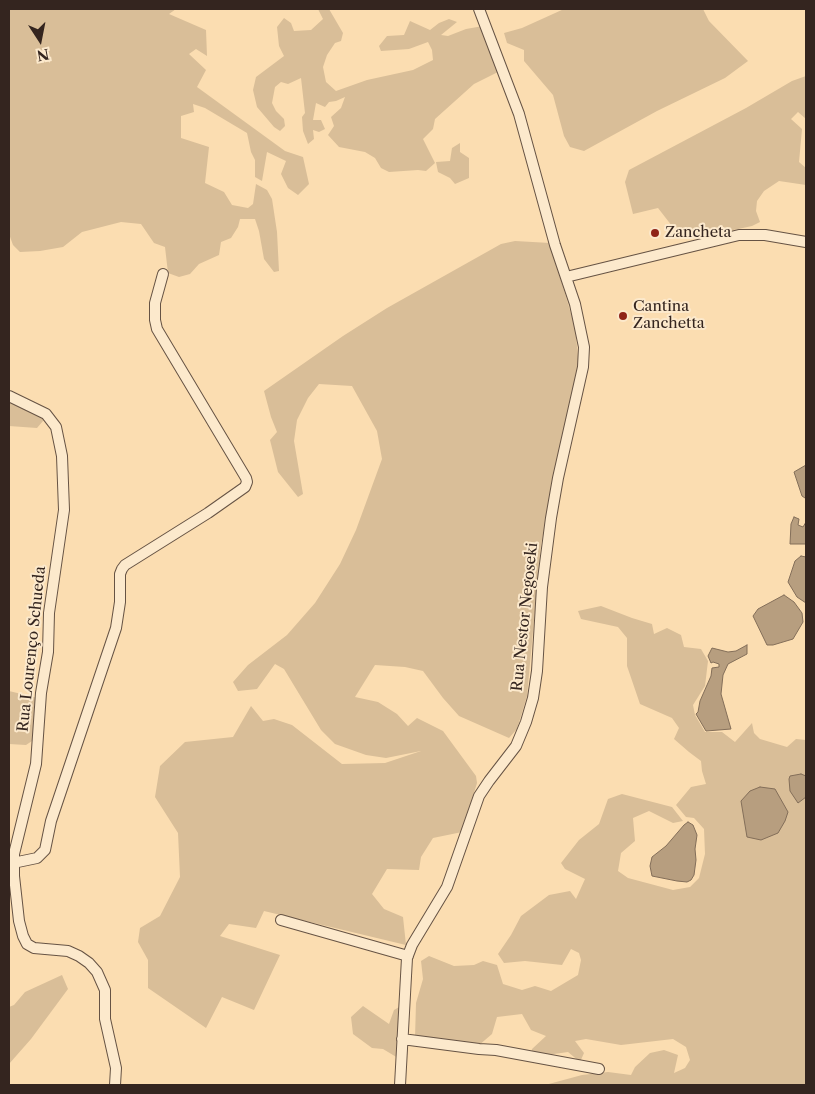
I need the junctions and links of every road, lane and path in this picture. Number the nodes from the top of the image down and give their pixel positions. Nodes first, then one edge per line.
1 (480, 9) edge
2 (806, 242) edge
3 (163, 274) dead end
4 (566, 277) junction
5 (9, 396) edge
6 (14, 863) junction
7 (281, 920) dead end
8 (408, 956) junction
9 (402, 1039) junction
10 (599, 1069) dead end
11 (115, 1085) edge
12 (400, 1085) edge

1 - 4 street, Rua Nestor Negoseki
2 - 4 street
3 - 6 street
4 - 8 street, Rua Nestor Negoseki
5 - 6 street, Rua Lourenço Schueda
6 - 11 street, Rua Lourenço Schueda
7 - 8 street
8 - 9 street, Rua Nestor Negoseki
9 - 10 street
9 - 12 street, Rua Nestor Negoseki

